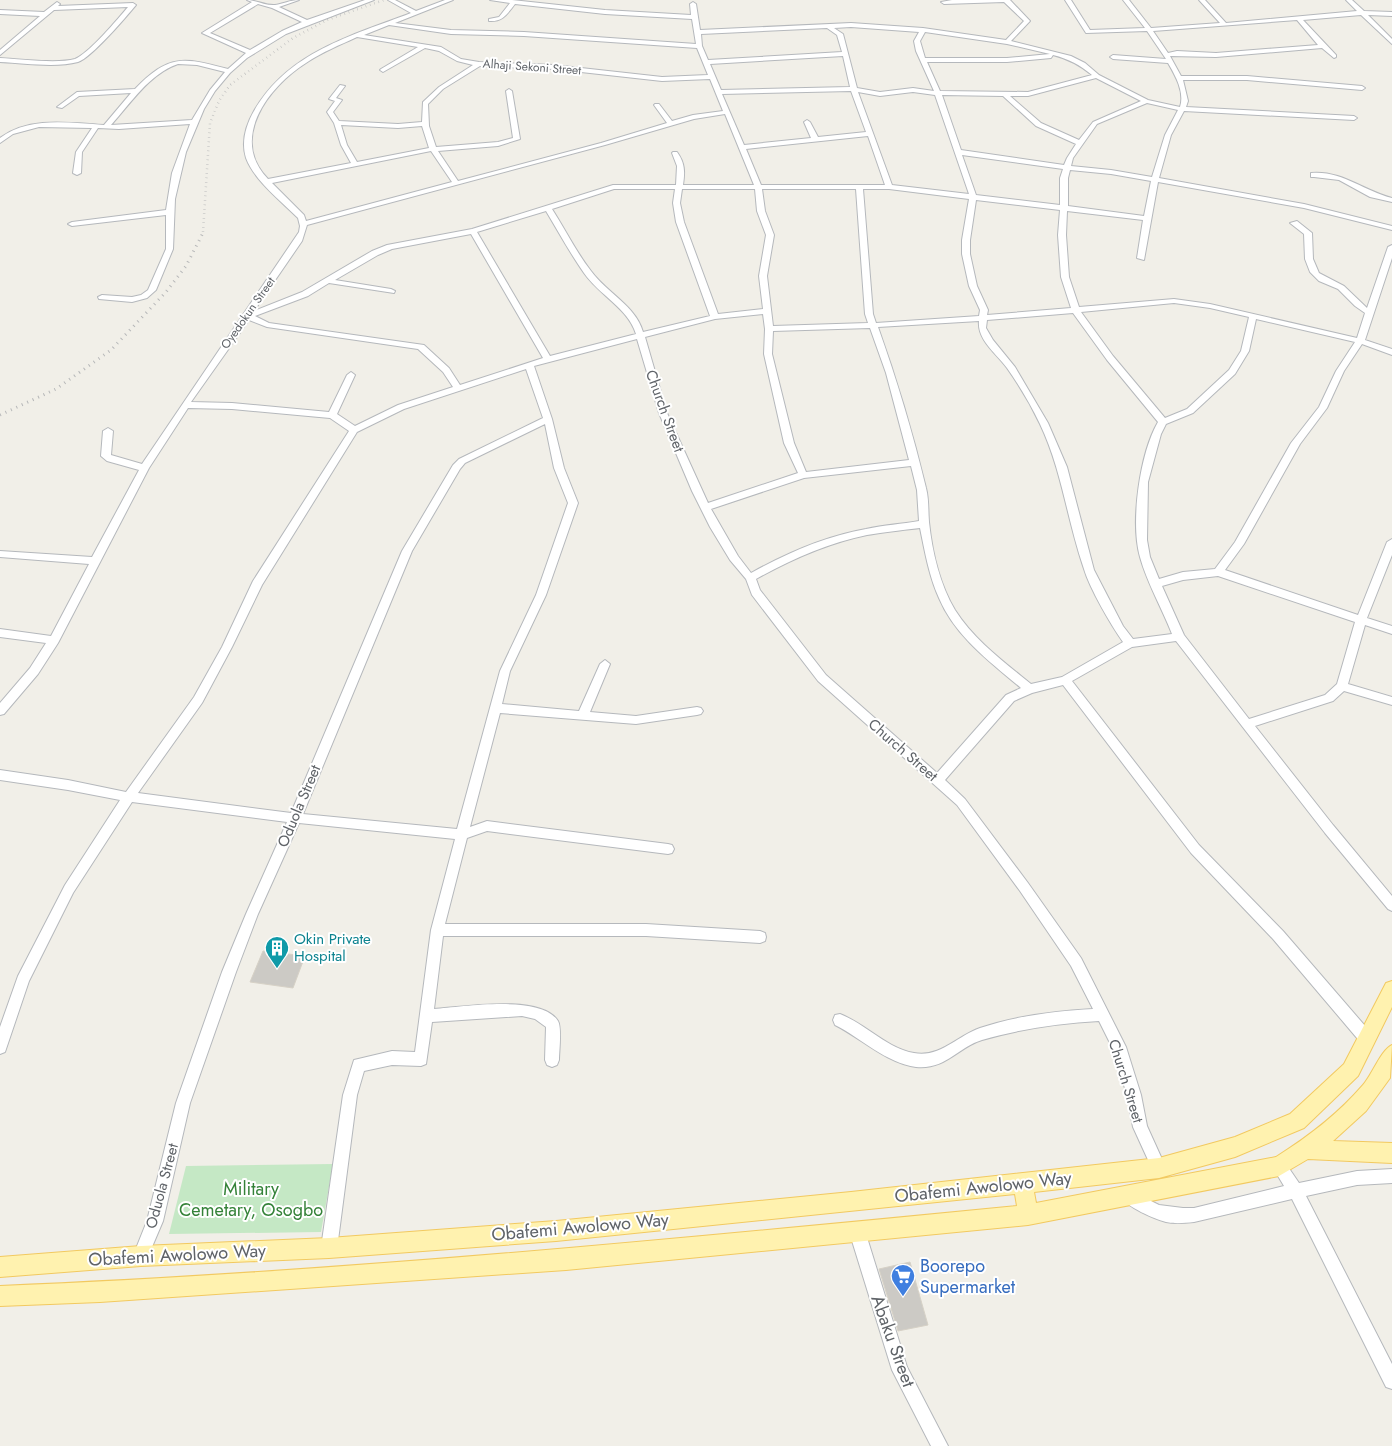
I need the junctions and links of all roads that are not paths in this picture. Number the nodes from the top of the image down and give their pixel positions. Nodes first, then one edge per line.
1 (61, 0) edge
2 (296, 0) edge
3 (371, 0) edge
4 (391, 0) edge
5 (450, 0) edge
6 (493, 0) edge
7 (1006, 0) edge
8 (1068, 0) edge
9 (1126, 0) edge
10 (1202, 0) edge
11 (1349, 0) edge
12 (254, 1) edge
13 (944, 2) dead end
14 (513, 3) junction
15 (692, 4) dead end
16 (274, 7) junction
17 (52, 8) junction
18 (0, 12) edge
19 (416, 13) junction
20 (1359, 13) junction
21 (46, 14) junction
22 (1392, 14) edge
23 (693, 17) junction
24 (1298, 17) junction
25 (491, 20) dead end
26 (306, 22) junction
27 (388, 24) junction
28 (1224, 24) junction
29 (828, 26) junction
30 (923, 30) junction
31 (1150, 30) junction
32 (451, 32) junction
33 (699, 32) junction
34 (357, 36) junction
35 (1008, 42) junction
36 (1392, 42) edge
37 (424, 46) junction
38 (699, 46) junction
39 (1323, 46) junction
40 (441, 49) junction
41 (0, 53) edge
42 (252, 53) junction
43 (846, 54) junction
44 (1063, 55) junction
45 (1334, 56) dead end
46 (1113, 57) dead end
47 (1167, 58) junction
48 (0, 60) edge
49 (924, 60) junction
50 (705, 62) junction
51 (480, 64) junction
52 (383, 70) dead end
53 (230, 71) junction
54 (1096, 76) junction
55 (711, 77) junction
56 (1180, 78) junction
57 (342, 86) dead end
58 (1362, 88) dead end
59 (854, 89) junction
60 (137, 91) junction
61 (509, 91) dead end
62 (720, 92) junction
63 (938, 93) junction
64 (1006, 94) junction
65 (1146, 101) junction
66 (657, 104) dead end
67 (60, 107) dead end
68 (1182, 109) junction
69 (728, 112) junction
70 (1354, 118) dead end
71 (195, 122) junction
72 (807, 122) dead end
73 (337, 123) junction
74 (426, 124) junction
75 (671, 124) junction
76 (96, 127) junction
77 (106, 127) junction
78 (871, 134) junction
79 (814, 139) junction
80 (0, 141) edge
81 (1080, 143) junction
82 (742, 147) junction
83 (432, 149) junction
84 (959, 152) junction
85 (675, 153) dead end
86 (355, 164) junction
87 (1068, 168) junction
88 (77, 173) dead end
89 (1314, 175) dead end
90 (1154, 181) junction
91 (266, 182) junction
92 (456, 184) junction
93 (679, 186) junction
94 (758, 186) junction
95 (859, 187) junction
96 (890, 187) junction
97 (973, 196) junction
98 (1392, 200) edge
99 (547, 207) junction
100 (1064, 209) junction
101 (170, 212) junction
102 (1146, 218) junction
103 (1294, 223) dead end
104 (72, 224) dead end
105 (304, 224) junction
106 (1392, 228) edge
107 (473, 231) junction
108 (1392, 247) edge
109 (1140, 258) dead end
110 (329, 281) junction
111 (391, 291) dead end
112 (102, 297) dead end
113 (766, 311) junction
114 (1076, 311) junction
115 (1368, 312) junction
116 (248, 316) junction
117 (1253, 316) junction
118 (715, 317) junction
119 (983, 318) junction
120 (240, 323) junction
121 (874, 326) junction
122 (769, 329) junction
123 (640, 337) junction
124 (1360, 341) junction
125 (1392, 352) edge
126 (548, 359) junction
127 (528, 365) junction
128 (351, 375) dead end
129 (459, 389) junction
130 (186, 405) junction
131 (332, 415) junction
132 (548, 418) junction
133 (1162, 422) junction
134 (354, 430) junction
135 (108, 431) dead end
136 (913, 463) junction
137 (144, 468) junction
138 (803, 474) junction
139 (706, 507) junction
140 (924, 524) junction
141 (1392, 542) edge
142 (0, 554) edge
143 (95, 562) junction
144 (1218, 572) junction
145 (750, 578) junction
146 (1155, 584) junction
147 (1361, 620) junction
148 (1392, 630) edge
149 (0, 633) edge
150 (1179, 637) junction
151 (54, 640) junction
152 (1130, 643) junction
153 (606, 664) dead end
154 (1065, 680) junction
155 (1342, 686) junction
156 (1029, 689) junction
157 (1392, 700) edge
158 (497, 708) junction
159 (0, 711) edge
160 (697, 711) dead end
161 (584, 714) junction
162 (1246, 724) junction
163 (0, 775) edge
164 (938, 780) junction
165 (128, 797) junction
166 (295, 818) junction
167 (462, 835) junction
168 (668, 849) dead end
169 (1392, 905) edge
170 (437, 930) junction
171 (760, 938) dead end
172 (1392, 989) edge
173 (1101, 1015) junction
174 (426, 1016) junction
175 (840, 1020) dead end
176 (1367, 1039) junction
177 (0, 1047) edge
178 (1391, 1058) edge
179 (552, 1060) dead end
180 (1308, 1149) junction
181 (1392, 1153) edge
182 (1279, 1166) junction
183 (1159, 1168) junction
184 (1392, 1176) edge
185 (1024, 1183) junction
186 (1296, 1192) junction
187 (1128, 1196) junction
188 (1028, 1215) junction
189 (857, 1231) junction
190 (329, 1248) junction
191 (141, 1256) junction
192 (0, 1267) edge
193 (0, 1296) edge
194 (1392, 1381) edge
195 (940, 1446) edge

1 - 17 street
2 - 16 street
3 - 26 street
4 - 19 street
5 - 19 street
6 - 14 street
7 - 13 street
7 - 35 street
8 - 31 street
9 - 31 street
10 - 28 street
11 - 20 street
12 - 16 street
12 - 42 street
14 - 23 street
14 - 25 street
15 - 23 street
16 - 26 street
17 - 21 street
17 - 48 street
18 - 21 street
19 - 27 street
20 - 22 street
20 - 24 street
20 - 36 street
21 - 41 street
23 - 33 street
24 - 28 street
24 - 39 street
26 - 42 street
27 - 32 street
27 - 34 street
28 - 31 street
29 - 30 street
29 - 33 street
29 - 43 street
30 - 35 street
30 - 49 street
31 - 47 street
32 - 38 street
32 - 40 street
33 - 38 street
34 - 37 street, Alhaji Sekoni Street
34 - 91 street
35 - 44 street
37 - 40 street, Alhaji Sekoni Street
37 - 52 street
38 - 50 street
39 - 45 street
39 - 47 street
40 - 51 street, Alhaji Sekoni Street
42 - 53 street
43 - 50 street
43 - 59 street
44 - 49 street
44 - 54 street
46 - 47 street
47 - 56 street
49 - 63 street
50 - 55 street
51 - 55 street, Alhaji Sekoni Street
51 - 74 street
53 - 60 street
53 - 71 street
54 - 64 street
54 - 65 street
55 - 62 street
56 - 58 street
56 - 68 street
57 - 73 street
59 - 62 street
59 - 63 street
59 - 78 street
60 - 67 street
60 - 77 street
61 - 83 street
62 - 69 street
63 - 64 street
63 - 84 street
64 - 81 street
65 - 68 street
65 - 81 street
66 - 75 street
68 - 70 street
68 - 90 street
69 - 75 street
69 - 82 street
71 - 77 street
71 - 101 street
72 - 79 street
73 - 74 street
73 - 86 street
74 - 83 street
75 - 92 street
76 - 77 street
76 - 80 street
76 - 88 street
78 - 79 street
78 - 96 street
79 - 82 street
81 - 87 street
82 - 94 street
83 - 86 street
83 - 92 street
84 - 87 street
84 - 97 street
85 - 93 street
86 - 91 street
87 - 90 street
87 - 100 street
89 - 98 street
90 - 102 street
90 - 106 street
91 - 105 street
92 - 105 street
93 - 94 street
93 - 99 street
93 - 118 street
94 - 95 street
94 - 113 street
95 - 96 street
95 - 121 street
96 - 97 street
97 - 100 street
97 - 119 street
99 - 107 street
99 - 123 street, Church Street
100 - 102 street
100 - 114 street
101 - 104 street
101 - 112 street
102 - 109 street
103 - 115 street
105 - 120 street, Oyedokun Street
107 - 110 street
107 - 126 street
108 - 115 street
110 - 111 street
110 - 116 street
113 - 118 street
113 - 122 street
114 - 117 street
114 - 119 street
114 - 133 street
115 - 124 street
116 - 120 street
116 - 129 street
117 - 124 street
117 - 133 street
118 - 123 street
119 - 121 street
119 - 152 street
120 - 130 street, Oyedokun Street
121 - 122 street
121 - 136 street
122 - 138 street
123 - 126 street
123 - 139 street, Church Street
124 - 125 street
124 - 144 street
126 - 127 street
127 - 129 street
127 - 132 street
128 - 131 street
129 - 134 street
130 - 131 street
130 - 137 street, Oyedokun Street
131 - 134 street
132 - 158 street
132 - 166 street, Oduola Street
133 - 146 street
134 - 165 street
135 - 137 street
136 - 138 street
136 - 140 street
137 - 143 street, Oyedokun Street
138 - 139 street
139 - 145 street, Church Street
140 - 145 street
140 - 156 street
141 - 147 street
142 - 143 street
143 - 151 street, Oyedokun Street
144 - 146 street
144 - 147 street
145 - 164 street, Church Street
146 - 150 street
147 - 148 street
147 - 155 street
149 - 151 street
150 - 152 street
150 - 162 street
151 - 159 street, Oyedokun Street
152 - 154 street
153 - 161 street
154 - 156 street
154 - 176 street
155 - 157 street
155 - 162 street
156 - 164 street
158 - 161 street
158 - 167 street
160 - 161 street
162 - 169 street
163 - 165 street
164 - 173 street, Church Street
165 - 166 street
165 - 177 street
166 - 167 street
166 - 191 street, Oduola Street
167 - 168 street
167 - 170 street
170 - 171 street
170 - 174 street
172 - 176 main road, Obafemi Awolowo Way
173 - 175 street
173 - 183 street, Church Street
174 - 179 street
174 - 190 street
176 - 183 main road, Obafemi Awolowo Way
178 - 180 main road, Obafemi Awolowo Way
180 - 181 main road
180 - 182 main road, Obafemi Awolowo Way
182 - 186 street
182 - 187 main road, Obafemi Awolowo Way
183 - 185 main road, Obafemi Awolowo Way
184 - 186 street
185 - 188 main road
185 - 190 main road, Obafemi Awolowo Way
186 - 187 street
186 - 194 street
187 - 188 main road, Obafemi Awolowo Way
188 - 189 main road, Obafemi Awolowo Way
189 - 193 main road, Obafemi Awolowo Way
189 - 195 street, Abaku Street
190 - 191 main road, Obafemi Awolowo Way
191 - 192 main road, Obafemi Awolowo Way

